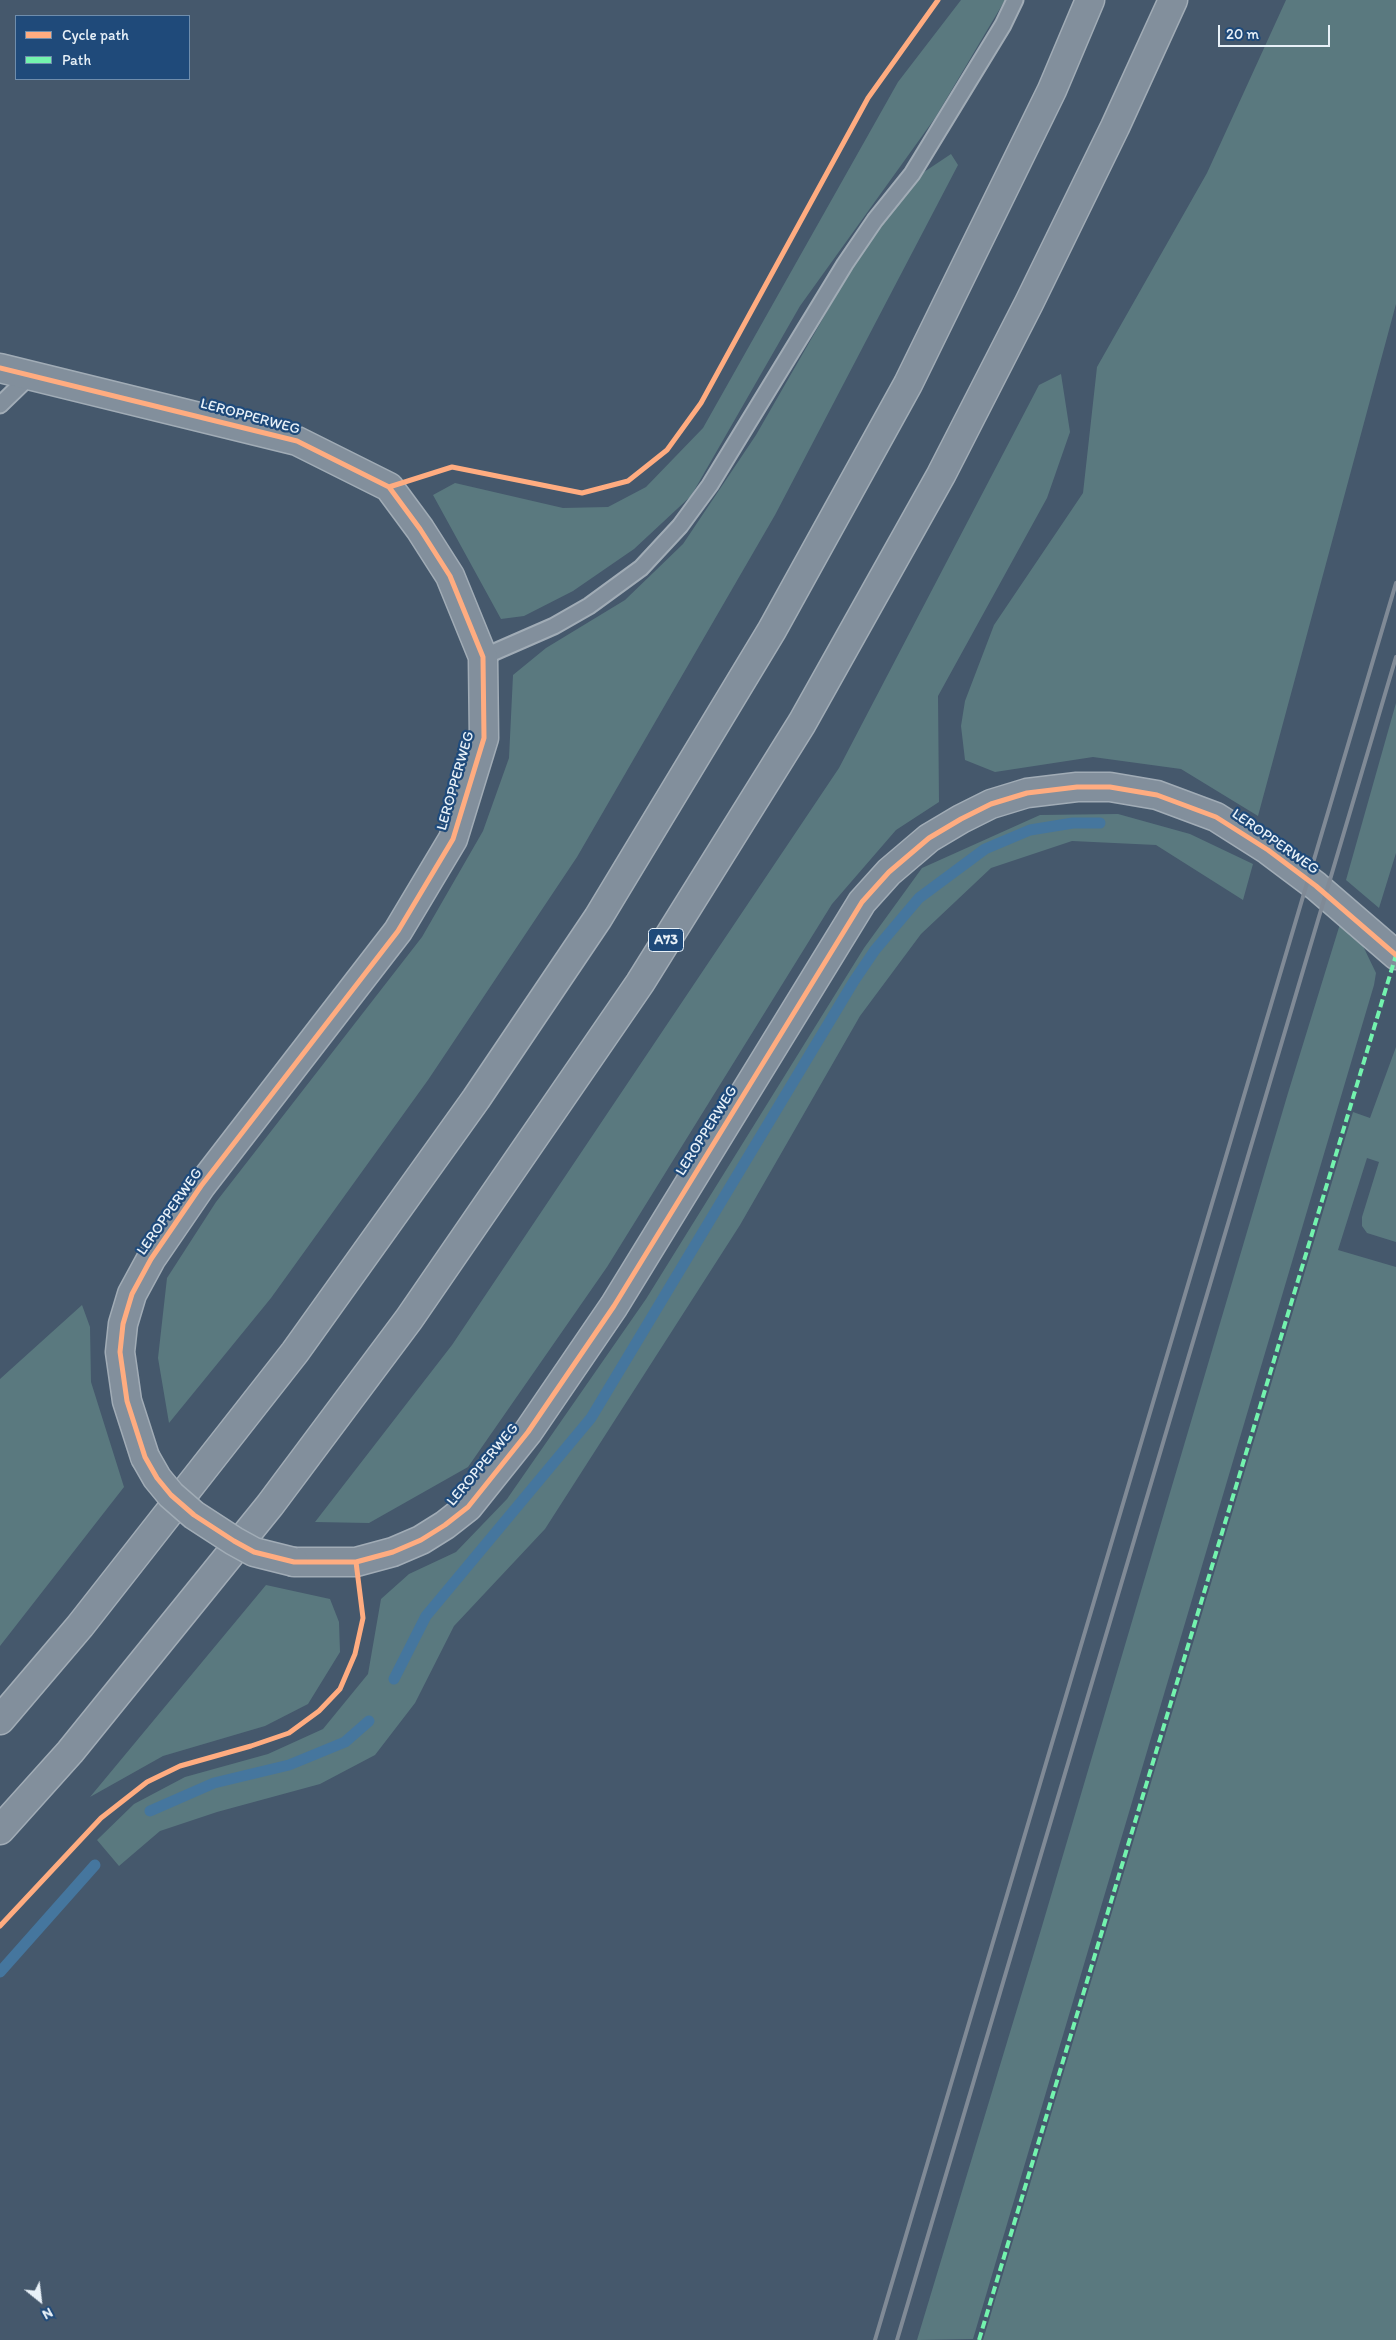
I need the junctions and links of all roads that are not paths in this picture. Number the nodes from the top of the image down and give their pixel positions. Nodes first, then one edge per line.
1 (1015, 0) edge
2 (1090, 0) edge
3 (1173, 0) edge
4 (0, 368) edge
5 (31, 376) junction
6 (0, 405) edge
7 (483, 658) junction
8 (1396, 955) edge
9 (0, 1720) edge
10 (0, 1830) edge

1 - 7 lane
2 - 9 main road
3 - 10 main road, A73
4 - 5 main road, LEROPPERWEG
5 - 6 lane
5 - 7 main road, LEROPPERWEG
7 - 8 main road, LEROPPERWEG, bridge

